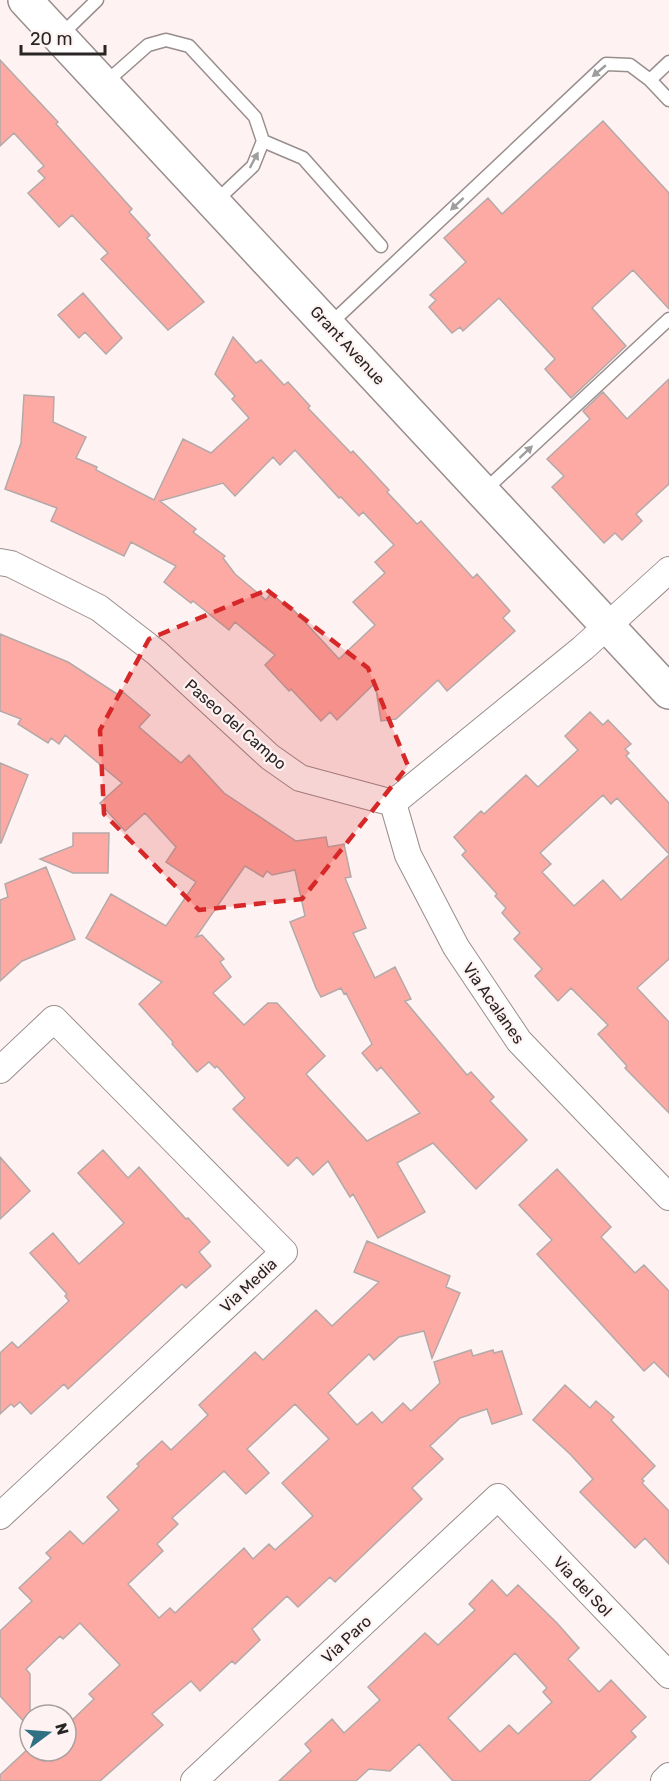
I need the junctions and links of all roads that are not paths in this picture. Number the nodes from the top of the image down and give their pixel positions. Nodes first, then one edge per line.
1 (26, 0) edge
2 (97, 0) edge
3 (59, 37) junction
4 (669, 62) edge
5 (650, 80) junction
6 (104, 84) junction
7 (669, 100) edge
8 (263, 141) junction
9 (214, 202) junction
10 (381, 246) dead end
11 (669, 319) edge
12 (329, 325) junction
13 (483, 492) junction
14 (0, 562) edge
15 (669, 570) edge
16 (608, 626) junction
17 (669, 692) edge
18 (393, 803) junction
19 (0, 1070) edge
20 (669, 1197) edge
21 (498, 1497) joint
22 (0, 1516) edge
23 (669, 1675) edge
24 (669, 1776) edge
25 (194, 1781) edge
26 (664, 1781) edge

1 - 3 main road, Grant Avenue
2 - 3 lane
3 - 6 main road, Grant Avenue
4 - 5 lane
5 - 7 lane
5 -> 12 lane
6 - 8 lane
6 - 9 main road, Grant Avenue
9 -> 8 lane
8 - 10 lane
9 - 12 main road, Grant Avenue
13 -> 11 lane
12 - 13 main road, Grant Avenue
13 - 16 main road, Grant Avenue
14 - 18 street, Paseo del Campo
15 - 16 street
16 - 17 main road, Grant Avenue
16 - 18 street
18 - 20 street, Via Acalanes
19 - 22 street, Via Media
21 - 23 street, Via del Sol
21 - 25 street, Via Paro
24 - 26 street

